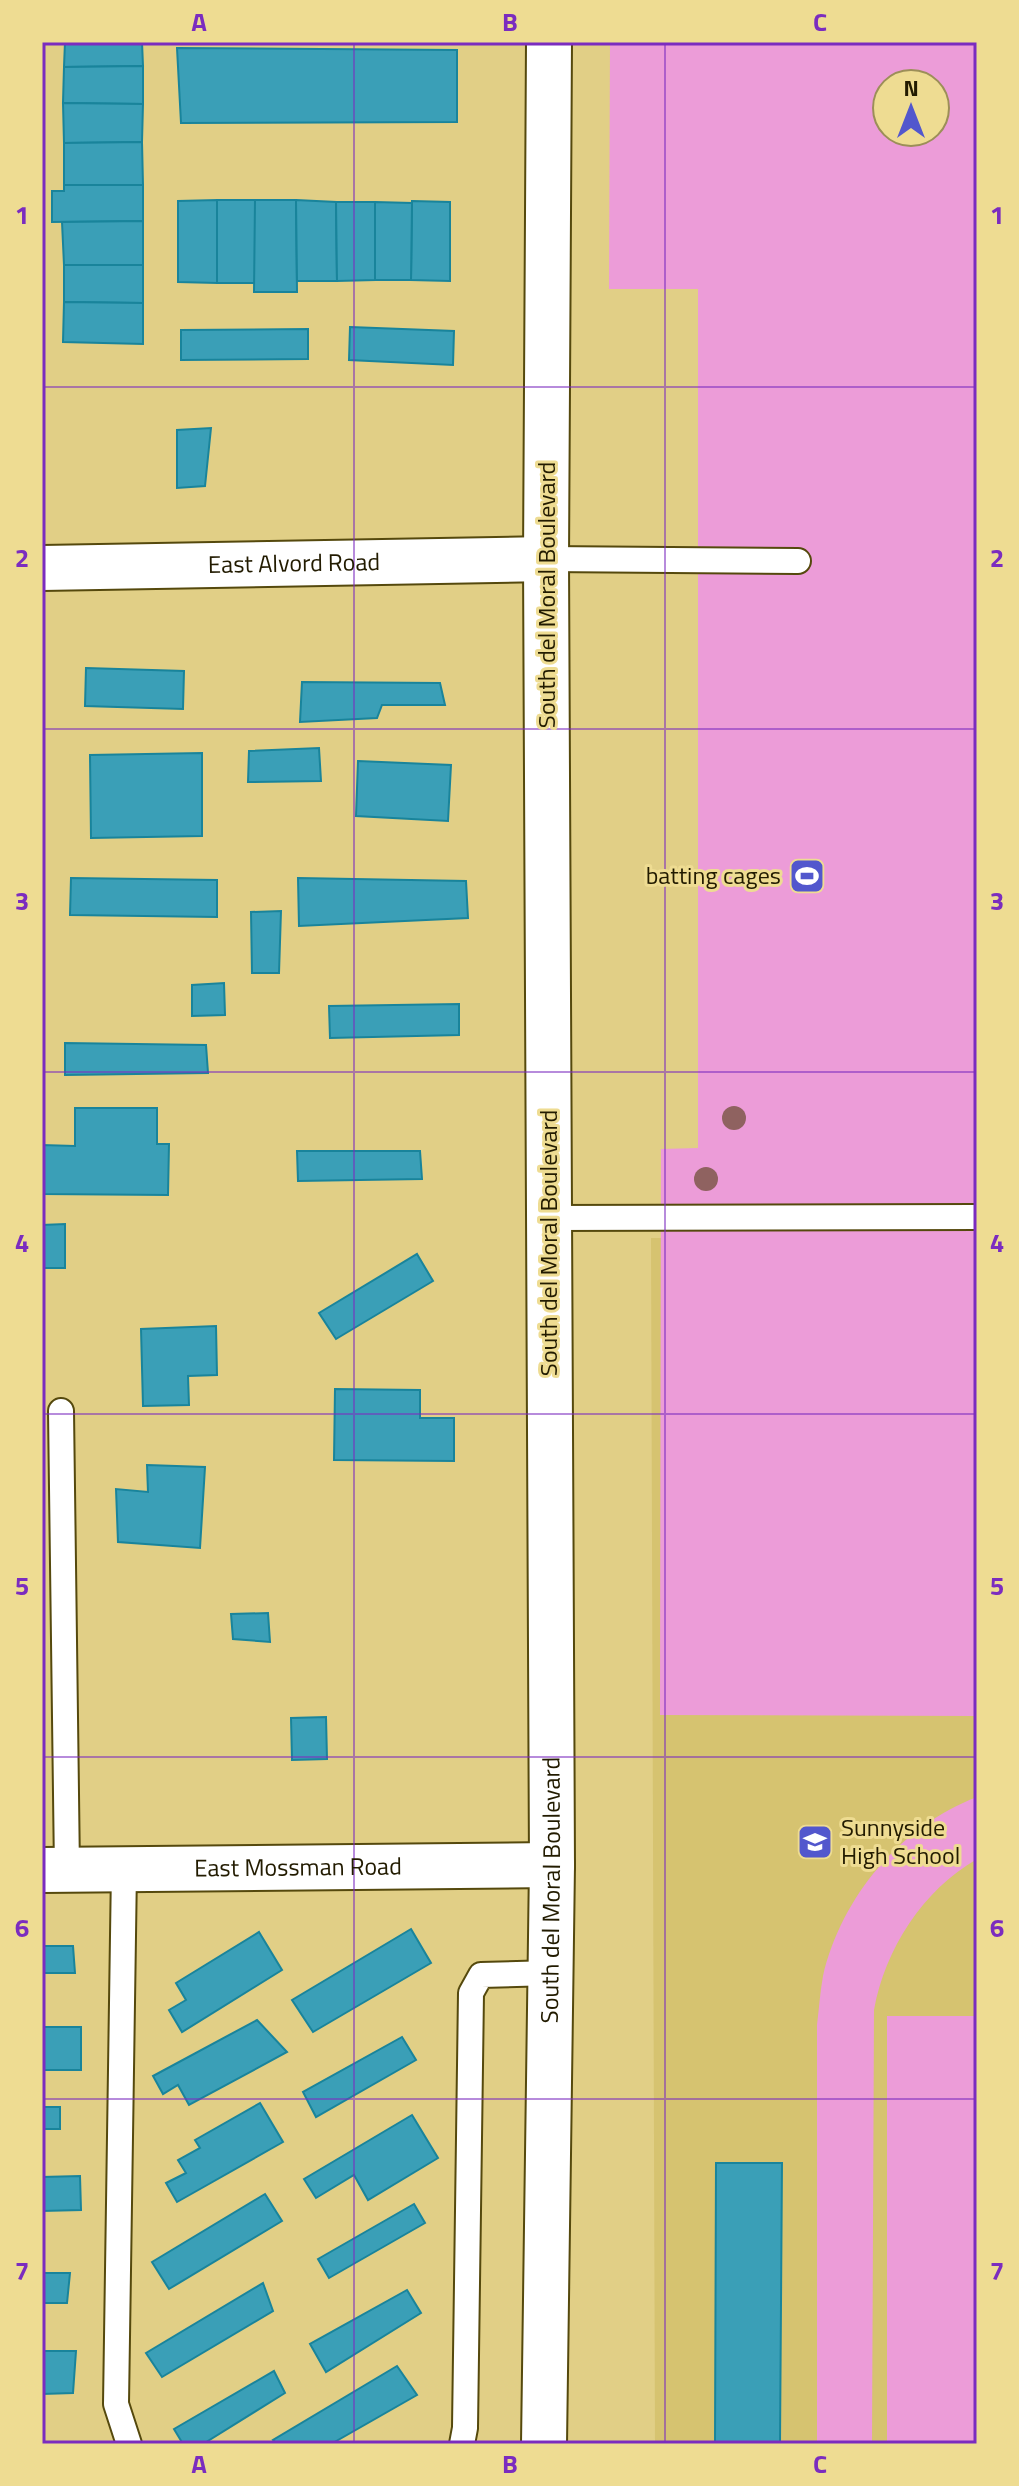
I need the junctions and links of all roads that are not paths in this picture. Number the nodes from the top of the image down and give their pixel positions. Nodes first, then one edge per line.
1 (549, 42) edge
2 (546, 559) junction
3 (798, 561) dead end
4 (42, 568) edge
5 (977, 1217) edge
6 (549, 1218) junction
7 (61, 1411) dead end
8 (552, 1865) junction
9 (124, 1869) junction
10 (54, 1870) edge
11 (552, 1973) junction
12 (129, 2444) edge
13 (462, 2444) edge
14 (544, 2444) edge

1 - 2 street, South del Moral Boulevard
2 - 3 lane
2 - 4 street, East Alvord Road
2 - 6 street, South del Moral Boulevard
5 - 6 lane
6 - 8 street, South del Moral Boulevard
7 - 10 lane
8 - 9 street, East Mossman Road
8 - 11 street, South del Moral Boulevard
9 - 10 street, East Mossman Road
9 - 12 lane
11 - 13 lane
11 - 14 street, South del Moral Boulevard

